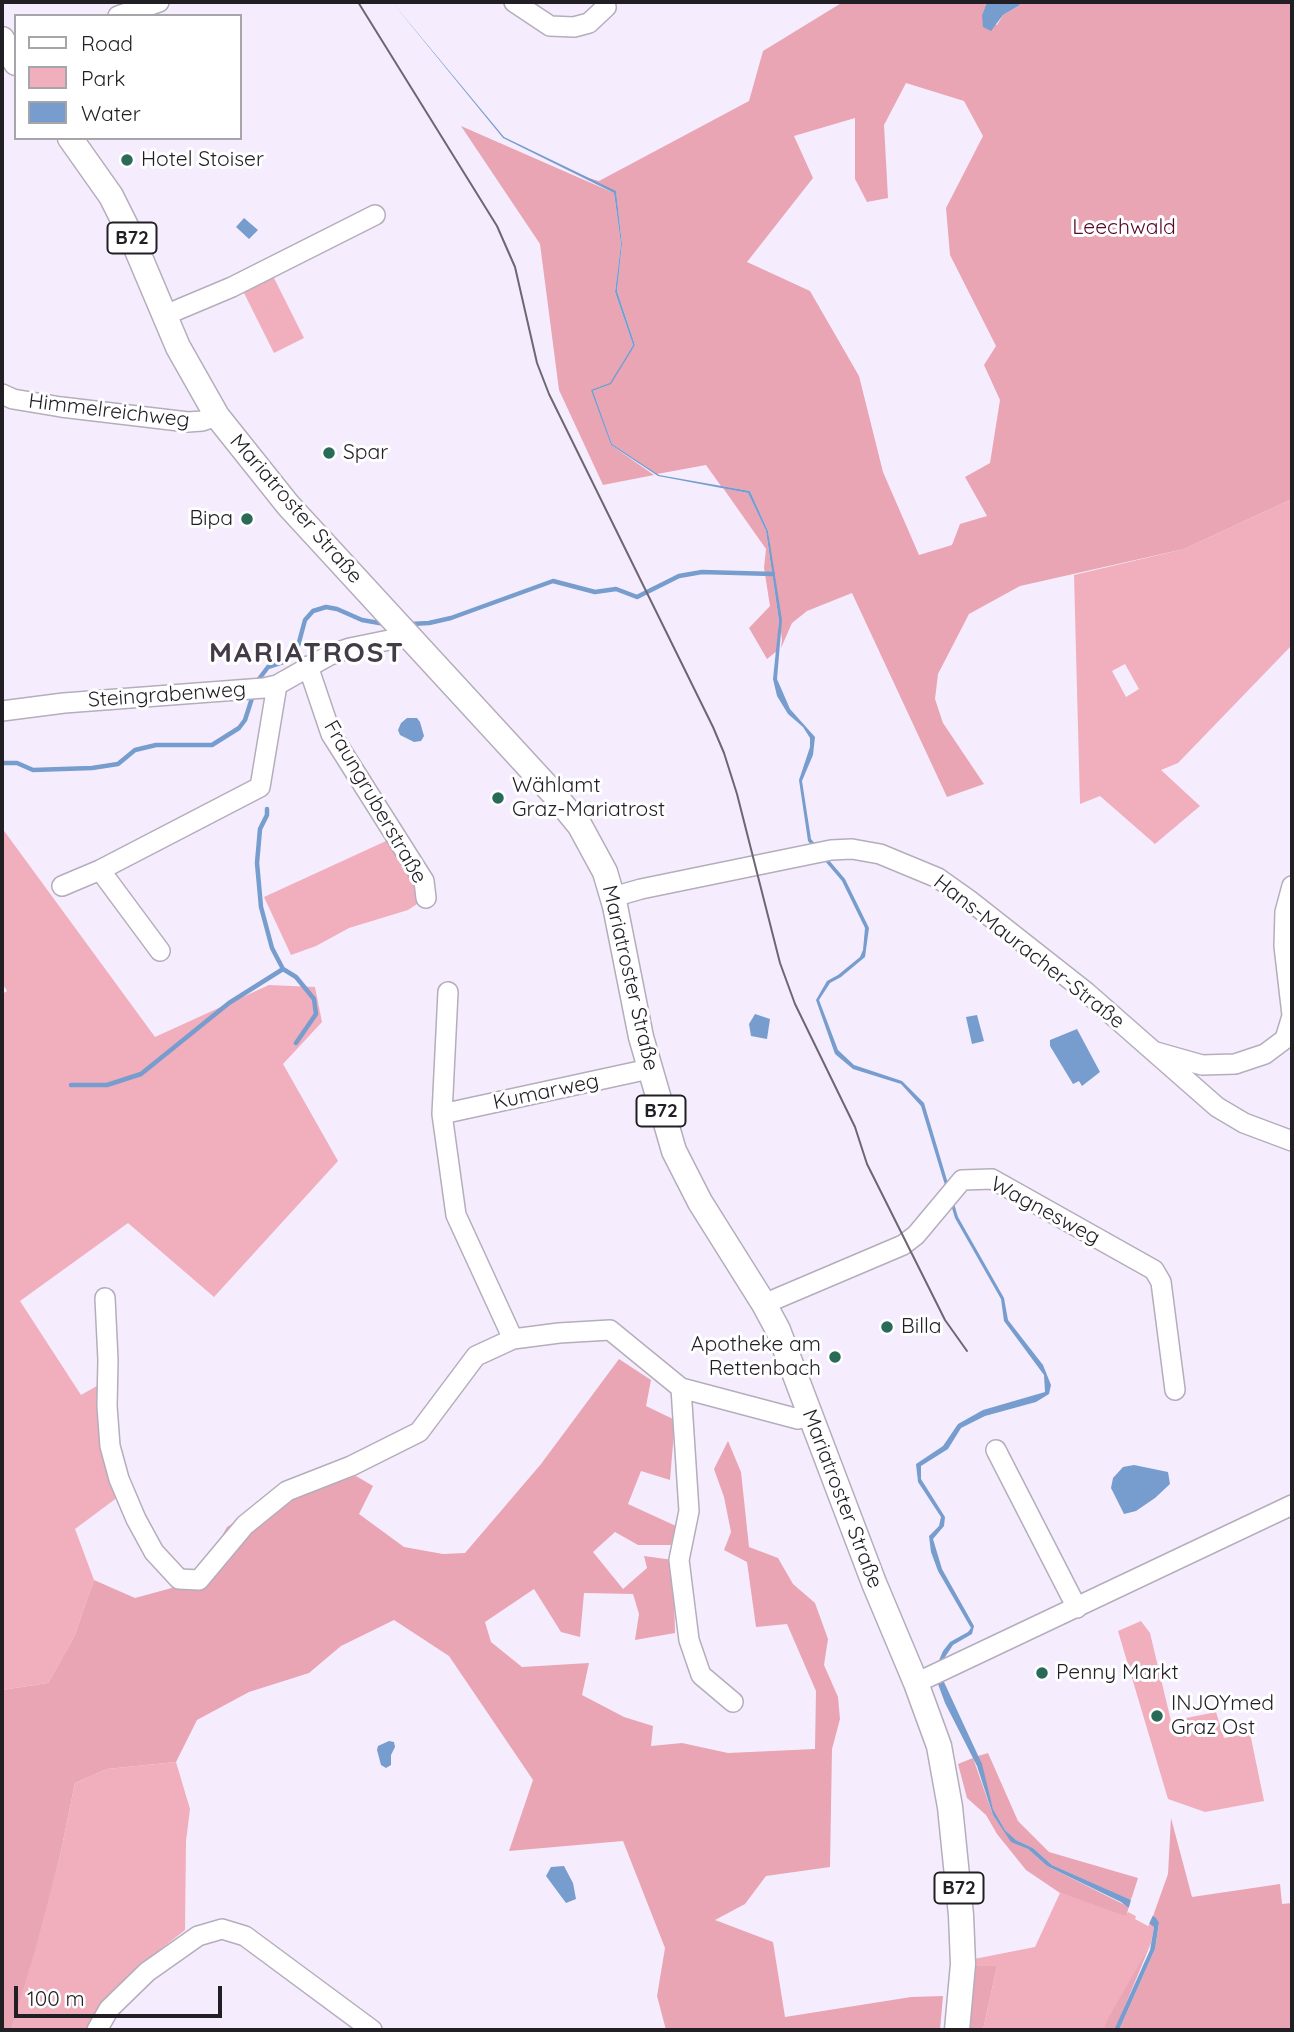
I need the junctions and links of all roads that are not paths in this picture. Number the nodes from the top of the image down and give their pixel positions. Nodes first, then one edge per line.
1 (159, 2) edge
2 (514, 2) edge
3 (604, 2) edge
4 (124, 14) edge
5 (71, 140) edge
6 (375, 215) dead end
7 (163, 316) junction
8 (2, 394) edge
9 (217, 416) junction
10 (397, 624) junction
11 (309, 666) junction
12 (262, 687) junction
13 (2, 711) edge
14 (100, 870) junction
15 (62, 886) dead end
16 (1292, 886) edge
17 (613, 897) junction
18 (426, 898) dead end
19 (160, 951) dead end
20 (448, 992) dead end
21 (1292, 1016) edge
22 (1152, 1051) junction
23 (649, 1069) junction
24 (442, 1114) junction
25 (1292, 1141) edge
26 (105, 1298) dead end
27 (764, 1304) junction
28 (513, 1339) junction
29 (681, 1388) junction
30 (1175, 1390) dead end
31 (811, 1416) junction
32 (996, 1450) dead end
33 (1292, 1505) edge
34 (1077, 1608) junction
35 (924, 1679) junction
36 (733, 1702) dead end
37 (97, 2030) edge
38 (372, 2030) edge
39 (957, 2030) edge

1 - 4 street
2 - 3 street
5 - 7 main road, Mariatroster Straße / B72
6 - 7 street
7 - 9 main road, Mariatroster Straße / B72
8 - 9 street, Himmelreichweg
9 - 10 main road, Mariatroster Straße / B72
10 - 11 street, Steingrabenweg
10 - 17 main road, Mariatroster Straße / B72
11 - 12 street, Steingrabenweg
11 - 18 street, Fraungruberstraße
12 - 13 street, Steingrabenweg
12 - 14 street
14 - 15 street
14 - 19 street
16 - 21 street
17 - 22 street, Hans-Mauracher-Straße
17 - 23 main road, Mariatroster Straße / B72
20 - 24 street
21 - 22 street
22 - 25 street, Hans-Mauracher-Straße
23 - 24 street, Kumarweg
23 - 27 main road, Mariatroster Straße / B72
24 - 28 street
26 - 28 street
27 - 30 street, Wagnesweg
27 - 31 main road, Mariatroster Straße / B72
28 - 29 street
29 - 31 street
29 - 36 street
31 - 35 main road, Mariatroster Straße / B72
32 - 34 street
33 - 34 street
34 - 35 street
35 - 39 main road, Mariatroster Straße / B72
37 - 38 street

